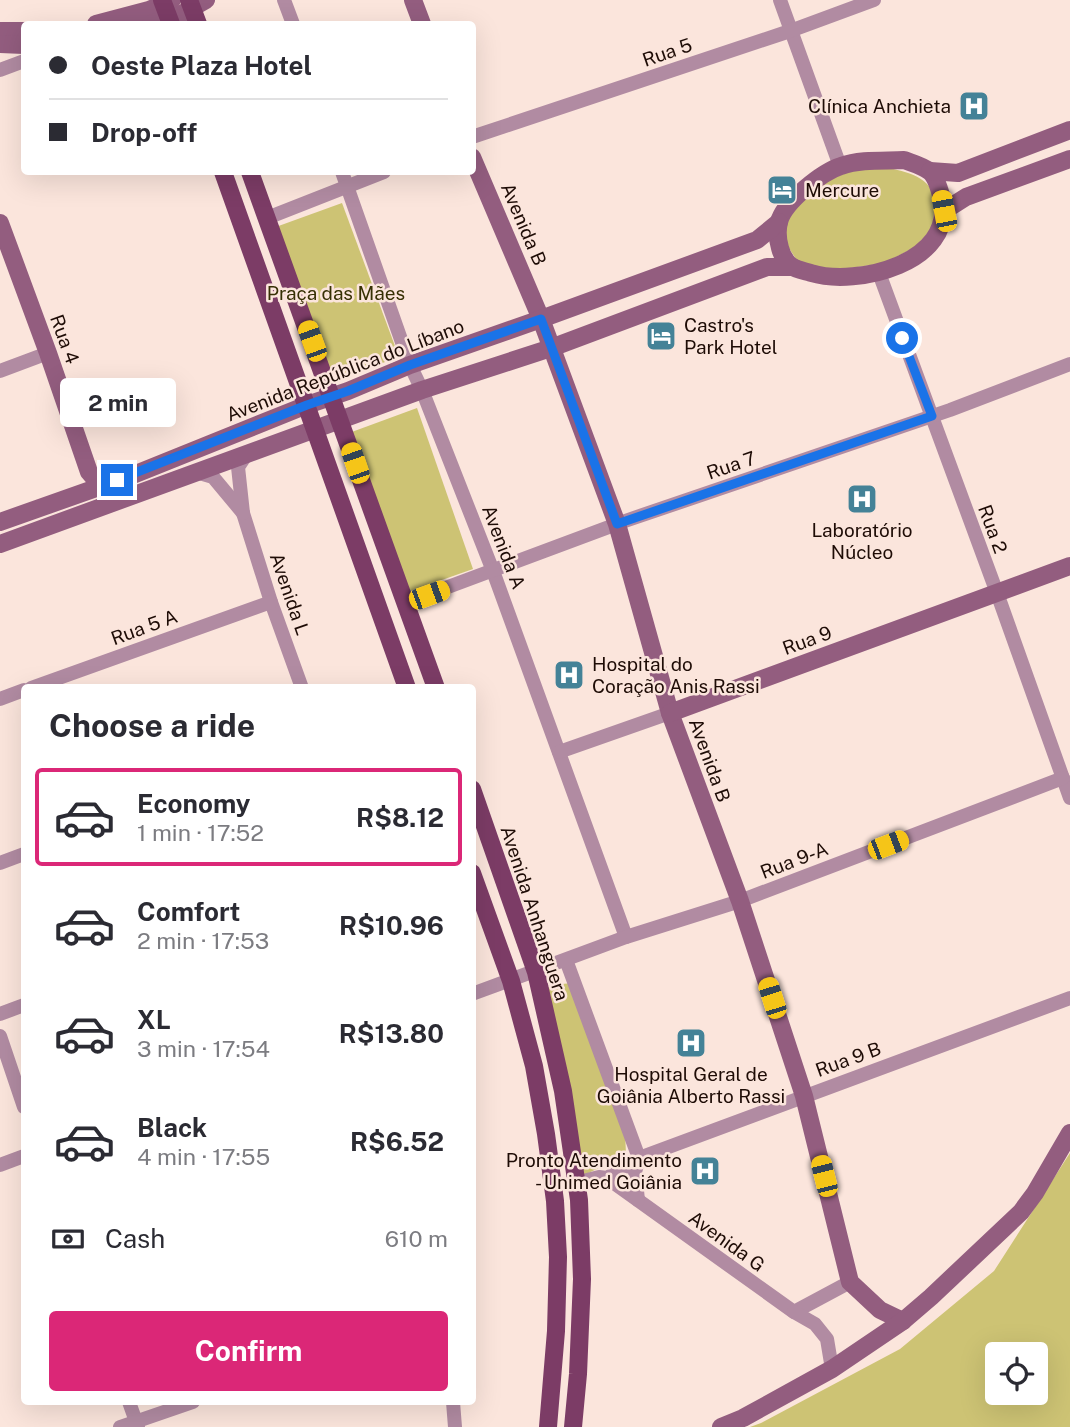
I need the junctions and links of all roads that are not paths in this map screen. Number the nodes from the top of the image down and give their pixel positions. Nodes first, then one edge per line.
1 (284, 0) edge
2 (413, 0) edge
3 (780, 0) edge
4 (874, 0) edge
5 (196, 8) edge
6 (168, 10) edge
7 (111, 21) edge
8 (292, 21) edge
9 (421, 21) edge
10 (790, 30) junction
11 (0, 31) edge
12 (21, 31) edge
13 (0, 44) edge
14 (21, 45) edge
15 (21, 62) edge
16 (0, 70) edge
17 (1070, 130) edge
18 (1052, 136) junction
19 (476, 137) edge
20 (1066, 161) edge
21 (476, 166) edge
22 (840, 166) junction
23 (930, 171) junction
24 (224, 175) edge
25 (251, 175) edge
26 (343, 175) edge
27 (376, 175) edge
28 (347, 186) junction
29 (944, 211) junction
30 (267, 218) junction
31 (779, 222) junction
32 (0, 223) edge
33 (793, 267) junction
34 (878, 274) junction
35 (541, 319) junction
36 (551, 348) junction
37 (48, 353) junction
38 (1070, 364) edge
39 (410, 365) junction
40 (0, 371) edge
41 (422, 390) junction
42 (331, 397) junction
43 (307, 405) junction
44 (932, 416) junction
45 (341, 421) junction
46 (316, 430) junction
47 (246, 455) junction
48 (196, 472) junction
49 (100, 486) junction
50 (116, 503) junction
51 (243, 513) junction
52 (0, 522) edge
53 (617, 524) junction
54 (0, 544) edge
55 (1070, 566) edge
56 (493, 571) junction
57 (997, 593) junction
58 (271, 602) junction
59 (405, 603) junction
60 (42, 684) edge
61 (301, 684) edge
62 (406, 684) edge
63 (435, 684) edge
64 (21, 691) edge
65 (0, 699) edge
66 (670, 713) junction
67 (559, 752) junction
68 (1063, 778) junction
69 (1070, 798) edge
70 (476, 800) edge
71 (21, 855) edge
72 (0, 863) edge
73 (476, 884) edge
74 (740, 901) junction
75 (626, 937) junction
76 (566, 960) junction
77 (536, 972) junction
78 (511, 981) junction
79 (476, 993) edge
80 (1070, 998) edge
81 (21, 1006) edge
82 (0, 1014) edge
83 (0, 1036) edge
84 (804, 1096) junction
85 (21, 1098) edge
86 (1070, 1133) edge
87 (21, 1157) edge
88 (639, 1158) junction
89 (0, 1165) edge
90 (607, 1178) junction
91 (580, 1182) junction
92 (638, 1200) junction
93 (849, 1282) junction
94 (794, 1312) junction
95 (903, 1321) junction
96 (832, 1369) junction
97 (130, 1405) edge
98 (185, 1405) edge
99 (453, 1405) edge
100 (453, 1405) edge
101 (137, 1424) edge
102 (120, 1427) edge
103 (448, 1427) edge
104 (455, 1427) edge
105 (548, 1427) edge
106 (573, 1427) edge
107 (721, 1427) edge

1 - 8 street
2 - 9 main road
3 - 10 street
4 - 10 street, Rua 5
5 - 6 main road
6 - 7 main road
10 - 19 street, Rua 5
10 - 22 street
11 - 12 main road
13 - 14 main road
15 - 16 street
17 - 18 main road
18 - 20 main road
18 - 23 main road
20 - 29 main road
21 - 35 main road, Avenida B
22 - 23 main road
22 - 31 main road
23 - 29 main road
24 - 43 main road
25 - 30 main road
26 - 28 street, Avenida A
27 - 28 street
28 - 30 street
28 - 39 street, Avenida A
29 - 34 main road
30 - 42 main road
31 - 33 main road
31 - 35 main road, Avenida República do Líbano
32 - 37 main road, Rua 4
33 - 34 main road
33 - 36 main road
34 - 44 street, Rua 2
35 - 36 main road, Avenida B
35 - 39 main road, Avenida República do Líbano
36 - 41 main road
36 - 53 main road, Avenida B
37 - 40 street
37 - 49 main road, Rua 4
38 - 44 street, Rua 7
39 - 41 street, Avenida A
39 - 42 main road, Avenida República do Líbano
41 - 45 main road
41 - 56 street, Avenida A
42 - 43 main road, Avenida República do Líbano
42 - 45 main road
43 - 46 main road
43 - 49 main road, Avenida República do Líbano
44 - 53 street, Rua 7
44 - 57 street, Rua 2
45 - 46 main road
45 - 59 main road
46 - 47 main road
46 - 62 main road
47 - 48 main road
47 - 51 street, Avenida L
48 - 50 main road
48 - 51 street, Avenida L
49 - 50 main road, Rua 4
49 - 52 main road, Avenida República do Líbano
50 - 54 main road
51 - 58 street, Avenida L
53 - 56 street, Rua 7
53 - 66 main road, Avenida B
55 - 57 main road, Rua 9
56 - 59 street, Rua 7
56 - 67 street, Avenida A
57 - 66 main road, Rua 9
57 - 68 street, Rua 2
58 - 60 street, Rua 5 A
58 - 61 street, Avenida L
59 - 63 main road
64 - 65 street
66 - 67 street, Rua 9
66 - 74 main road, Avenida B
67 - 75 street, Avenida A
68 - 69 street, Rua 2
68 - 74 street, Rua 9-A
70 - 77 main road, Avenida Anhanguera
71 - 72 street
73 - 78 main road
74 - 75 street, Rua 9-A
74 - 84 main road, Avenida B
75 - 76 street, Rua 9-A
76 - 77 street, Rua 9-A
76 - 88 street
77 - 78 street, Rua 9-A
77 - 91 main road, Avenida Anhanguera
78 - 79 street
78 - 105 main road
80 - 84 street, Rua 9 B
81 - 82 street
83 - 85 street
84 - 88 street, Rua 9 B
84 - 93 main road, Avenida B
86 - 95 main road
87 - 89 street
88 - 90 street, Rua 9 B
88 - 92 street
90 - 91 street
90 - 92 street, Avenida G
91 - 106 main road, Avenida Anhanguera
92 - 94 street, Avenida G
93 - 94 street
93 - 95 main road
94 - 96 street, Avenida G
95 - 96 main road
96 - 107 main road
97 - 101 street
98 - 101 street
99 - 103 street
100 - 104 street
101 - 102 street

